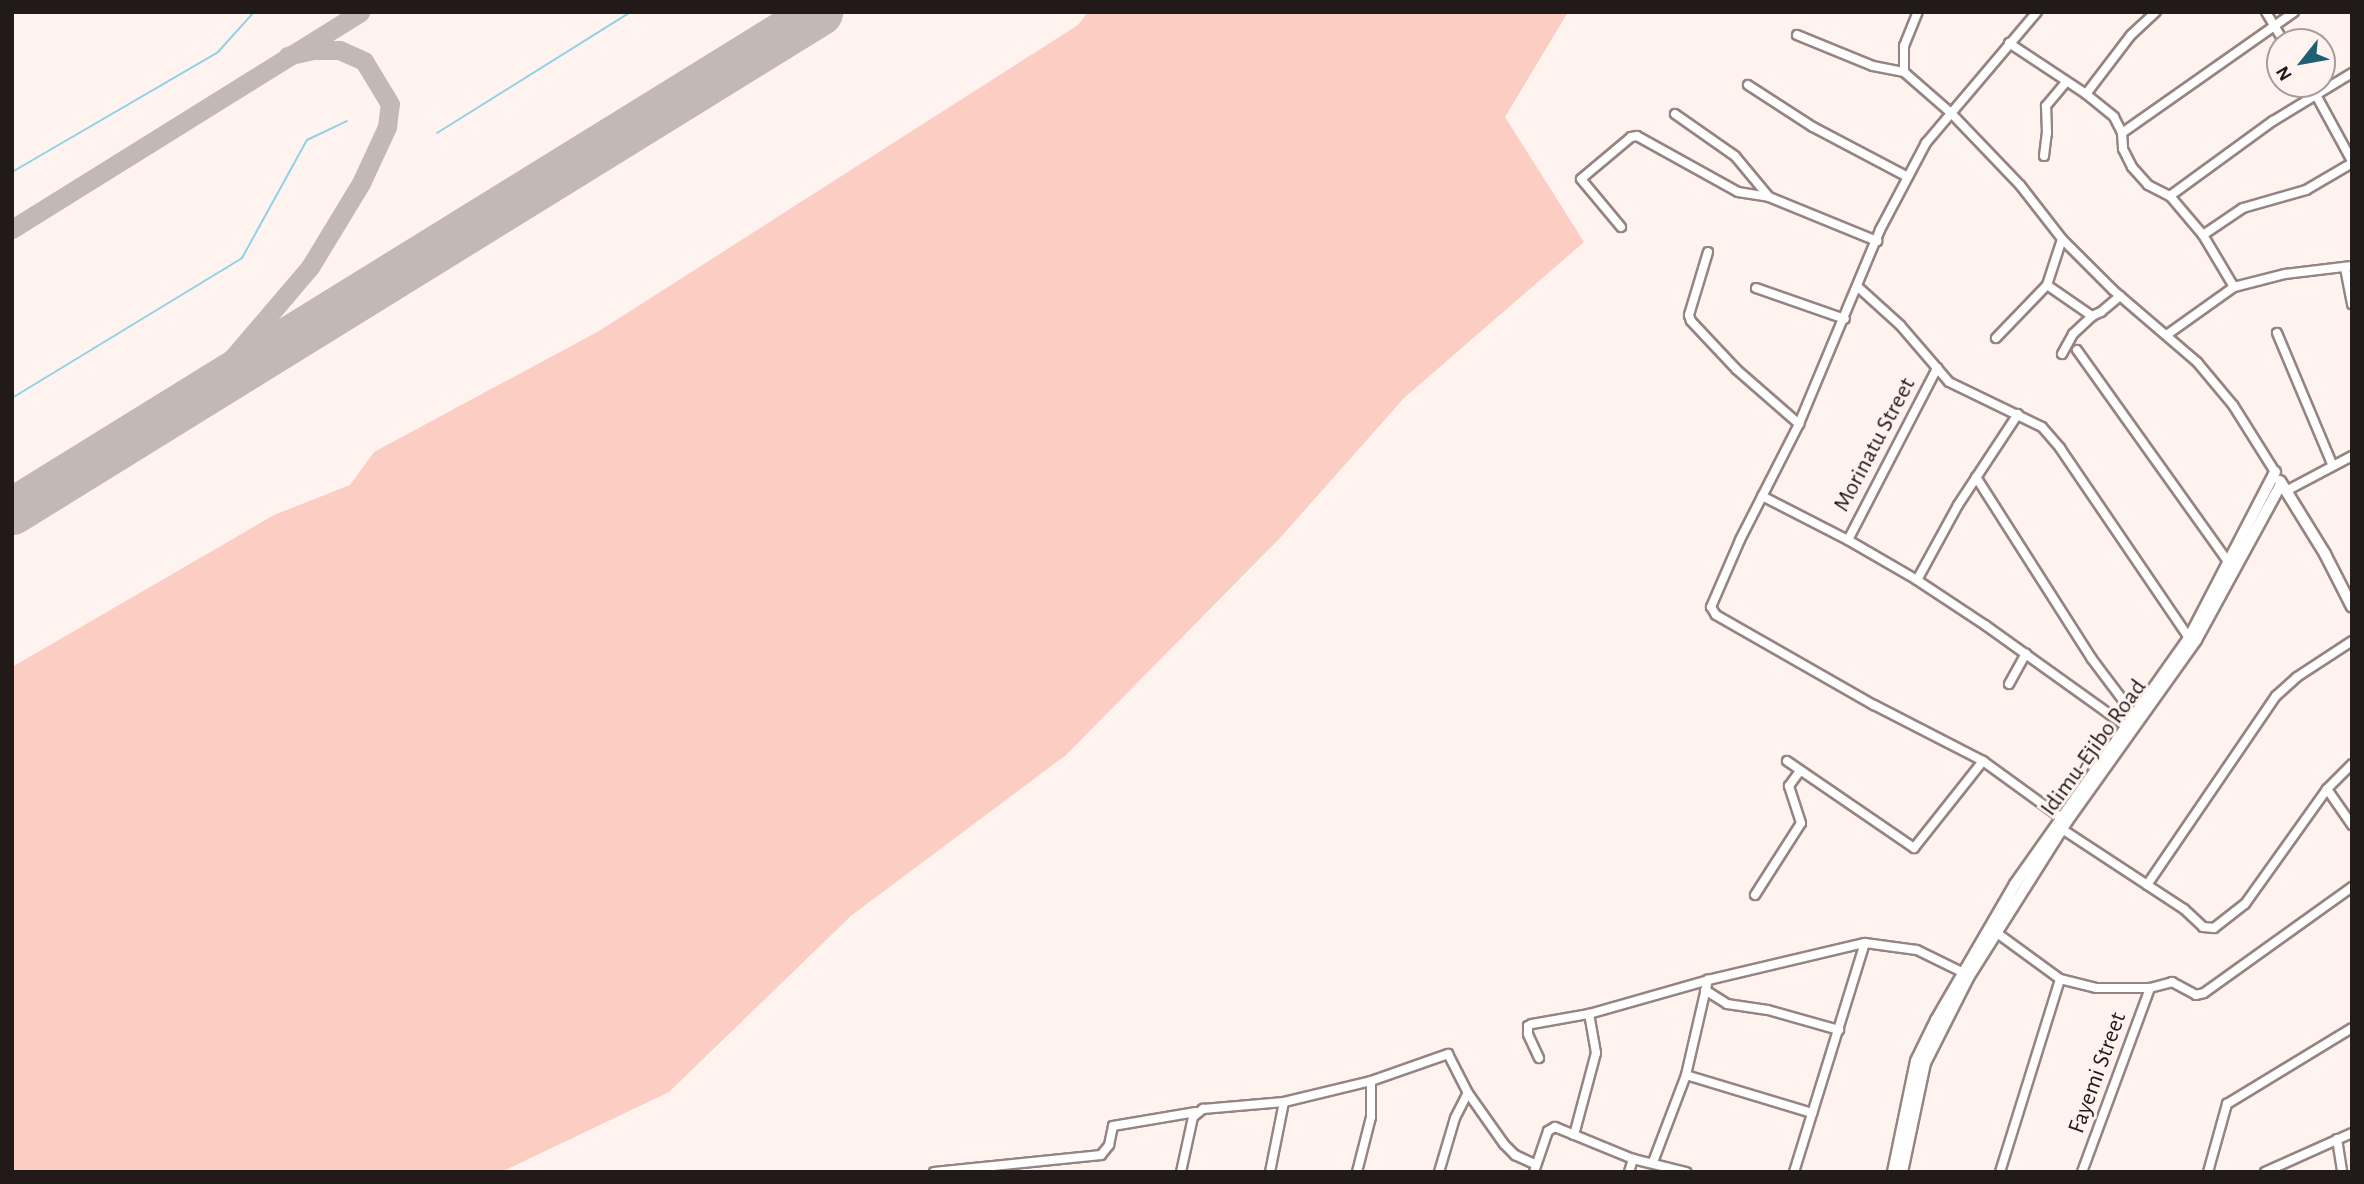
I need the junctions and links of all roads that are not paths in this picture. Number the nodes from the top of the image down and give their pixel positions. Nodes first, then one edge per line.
1 (1918, 12) edge
2 (2037, 12) edge
3 (2156, 12) edge
4 (2266, 12) edge
5 (2294, 12) edge
6 (2274, 25) junction
7 (2276, 28) edge
8 (1797, 35) dead end
9 (2009, 43) junction
10 (1903, 72) junction
11 (2352, 73) edge
12 (2065, 83) junction
13 (2336, 83) edge
14 (1748, 85) dead end
15 (2086, 94) junction
16 (2313, 98) edge
17 (2320, 98) edge
18 (1951, 113) junction
19 (1675, 114) dead end
20 (2123, 133) junction
21 (2044, 156) dead end
22 (2352, 162) edge
23 (1908, 177) junction
24 (2170, 196) junction
25 (1769, 197) junction
26 (1621, 227) dead end
27 (2203, 234) junction
28 (2062, 239) junction
29 (1877, 241) junction
30 (1707, 252) dead end
31 (2348, 267) edge
32 (2047, 285) junction
33 (1858, 287) junction
34 (1756, 288) dead end
35 (2234, 288) junction
36 (2120, 296) junction
37 (2352, 304) edge
38 (2091, 316) junction
39 (1845, 319) junction
40 (2277, 333) dead end
41 (2168, 334) junction
42 (1996, 338) dead end
43 (2077, 350) dead end
44 (2062, 354) dead end
45 (1937, 368) junction
46 (2018, 414) junction
47 (1799, 424) junction
48 (2352, 456) edge
49 (2333, 466) junction
50 (2274, 472) junction
51 (1976, 477) junction
52 (2283, 487) junction
53 (1762, 496) junction
54 (1848, 540) junction
55 (2229, 563) junction
56 (1917, 580) junction
57 (2352, 607) edge
58 (2200, 624) junction
59 (2189, 638) junction
60 (2352, 641) edge
61 (2026, 653) junction
62 (2009, 684) dead end
63 (2151, 699) junction
64 (2134, 715) junction
65 (2126, 726) junction
66 (1787, 761) dead end
67 (1983, 761) junction
68 (2352, 764) edge
69 (1800, 771) junction
70 (2327, 789) junction
71 (2060, 817) junction
72 (2352, 825) edge
73 (2062, 829) junction
74 (2147, 885) junction
75 (2352, 887) edge
76 (1755, 895) dead end
77 (1997, 933) junction
78 (1866, 943) junction
79 (1962, 972) junction
80 (2060, 979) junction
81 (1708, 980) junction
82 (2150, 988) junction
83 (1705, 990) junction
84 (1589, 1014) junction
85 (2352, 1028) edge
86 (1839, 1031) junction
87 (1539, 1058) dead end
88 (1686, 1075) junction
89 (1371, 1081) junction
90 (1468, 1093) junction
91 (1284, 1102) junction
92 (1196, 1112) junction
93 (1812, 1113) junction
94 (2352, 1133) edge
95 (1574, 1135) junction
96 (2337, 1139) junction
97 (1633, 1159) junction
98 (1653, 1162) junction
99 (1535, 1168) edge
100 (934, 1172) edge
101 (1181, 1172) edge
102 (1270, 1172) edge
103 (1357, 1172) edge
104 (1439, 1172) edge
105 (1629, 1172) edge
106 (1686, 1172) edge
107 (1794, 1172) edge
108 (1893, 1172) edge
109 (1902, 1172) edge
110 (2000, 1172) edge
111 (2082, 1172) edge
112 (2208, 1172) edge
113 (2265, 1172) edge
114 (2342, 1172) edge

1 - 10 street
2 - 9 street
3 - 15 street
4 - 6 street
5 - 6 street
6 - 7 street
6 - 20 street
8 - 10 street
9 - 12 street
9 - 18 street
10 - 18 street
11 - 13 street
12 - 15 street
12 - 21 street
14 - 23 street
15 - 20 street
16 - 24 street
17 - 22 street
18 - 23 street
18 - 28 street
19 - 25 street
20 - 24 street
22 - 27 street
23 - 29 street
24 - 27 street
25 - 26 street
25 - 29 street
27 - 35 street
28 - 32 street
28 - 36 street
29 - 33 street
30 - 47 street
31 - 35 street
31 - 37 street
32 - 38 street
32 - 42 street
33 - 39 street
33 - 45 street
34 - 39 street
35 - 41 street
36 - 38 street
36 - 41 street
38 - 44 street
39 - 47 street
40 - 49 street
41 - 50 street
43 - 55 street
45 - 46 street
45 - 54 street, Morinatu Street
46 - 51 street
46 - 59 street
47 - 53 street
48 - 49 street
49 - 52 street
50 - 52 main road
50 - 55 main road, Idimu-Ejibo Road
51 - 56 street
51 - 64 street
52 - 57 main road
52 - 58 main road, Idimu-Ejibo Road
53 - 54 street
53 - 67 street
54 - 56 street
55 - 58 main road, Idimu-Ejibo Road
56 - 61 street
58 - 59 main road, Idimu-Ejibo Road
58 - 63 main road, Idimu-Ejibo Road
59 - 63 main road, Idimu-Ejibo Road
60 - 74 street
61 - 62 street
61 - 65 street
63 - 64 main road, Idimu-Ejibo Road
63 - 73 main road, Idimu-Ejibo Road
64 - 65 main road, Idimu-Ejibo Road
65 - 71 main road, Idimu-Ejibo Road
66 - 69 street
67 - 69 street
67 - 71 street
68 - 70 street
69 - 76 street
70 - 72 street
70 - 74 street
71 - 79 main road, Idimu-Ejibo Road
73 - 74 street
73 - 77 main road, Idimu-Ejibo Road
75 - 82 street
77 - 80 street
77 - 109 main road, Idimu-Ejibo Road
78 - 79 street
78 - 81 street
78 - 86 street
79 - 108 main road, Idimu-Ejibo Road
80 - 82 street
80 - 110 street
81 - 83 street
81 - 84 street
82 - 111 street, Fayemi Street
83 - 86 street
83 - 88 street
84 - 87 street
84 - 95 street
85 - 112 street
86 - 93 street
88 - 93 street
88 - 98 street
89 - 90 street
89 - 91 street
89 - 103 street
90 - 99 street
90 - 104 street
91 - 92 street
91 - 102 street
92 - 100 street
92 - 101 street
93 - 107 street
94 - 96 street
95 - 97 street
95 - 99 street
96 - 113 street
96 - 114 street
97 - 98 street
97 - 105 street
98 - 106 street

